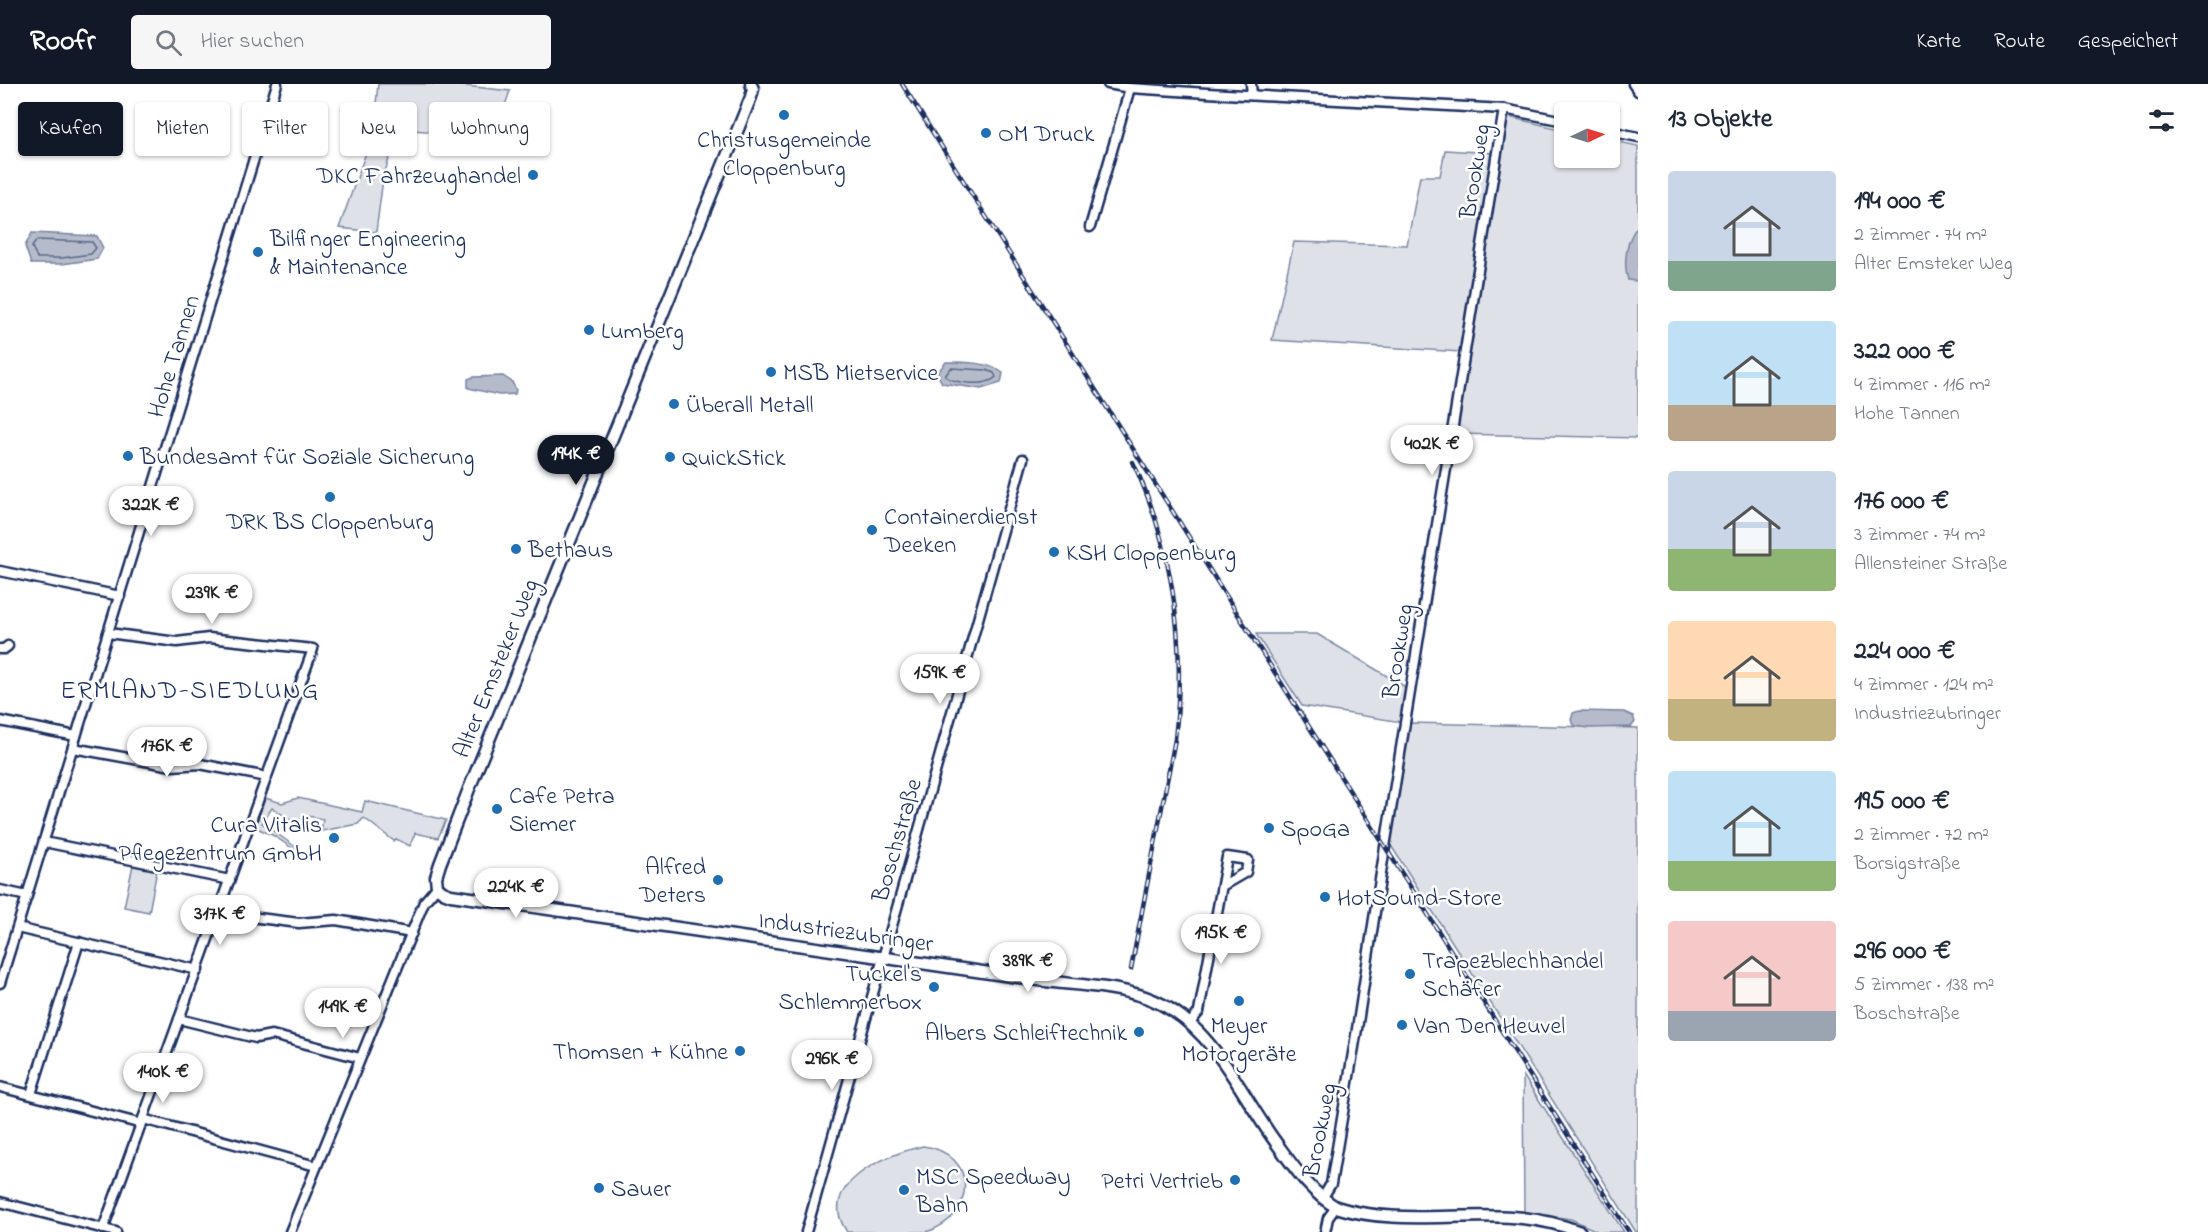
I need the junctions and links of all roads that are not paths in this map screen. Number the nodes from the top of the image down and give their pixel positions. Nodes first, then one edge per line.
1 (277, 84) edge
2 (751, 84) edge
3 (1108, 84) edge
4 (1251, 84) edge
5 (1633, 84) edge
6 (1130, 88) junction
7 (1638, 91) edge
8 (1252, 95) junction
9 (1504, 109) junction
10 (1554, 119) edge
11 (1620, 134) edge
12 (1638, 138) edge
13 (1090, 227) dead end
14 (1023, 459) dead end
15 (0, 571) edge
16 (120, 596) junction
17 (108, 633) junction
18 (0, 721) edge
19 (76, 736) junction
20 (73, 748) junction
21 (267, 777) junction
22 (44, 842) junction
23 (230, 880) junction
24 (1222, 886) dead end
25 (437, 887) junction
26 (0, 890) edge
27 (27, 896) junction
28 (218, 913) junction
29 (17, 928) junction
30 (412, 933) junction
31 (79, 942) junction
32 (883, 957) junction
33 (198, 970) junction
34 (0, 983) edge
35 (179, 1019) junction
36 (1190, 1023) junction
37 (360, 1058) junction
38 (0, 1087) edge
39 (31, 1094) junction
40 (142, 1122) junction
41 (316, 1166) junction
42 (1323, 1197) junction
43 (0, 1202) edge
44 (1336, 1207) junction
45 (103, 1229) junction
46 (116, 1232) edge
47 (290, 1232) edge
48 (806, 1232) edge
49 (1325, 1232) edge
50 (1580, 1232) edge

1 - 16 street, Hohe Tannen
2 - 25 street, Alter Emsteker Weg
3 - 6 street
4 - 8 street
5 - 7 street
6 - 8 street
6 - 13 street
8 - 9 street
9 - 10 street
9 - 42 street, Brookweg
11 - 12 street
14 - 32 street, Boschstraße
15 - 16 street
16 - 17 street, Hohe Tannen
17 - 19 street, Hohe Tannen
17 - 21 street
18 - 19 street
19 - 20 street, Hohe Tannen
20 - 21 street
20 - 22 street, Hohe Tannen
21 - 23 street
22 - 23 street
22 - 27 street, Hohe Tannen
23 - 28 street
24 - 36 street
25 - 30 street, Alter Emsteker Weg
25 - 32 street, Industriezubringer
26 - 27 street
27 - 29 street, Hohe Tannen
28 - 30 street
28 - 33 street
29 - 31 street
29 - 34 street, Hohe Tannen
30 - 37 street, Alter Emsteker Weg
31 - 33 street
31 - 39 street
32 - 36 street, Industriezubringer
32 - 48 street, Boschstraße
33 - 35 street
35 - 37 street
35 - 40 street
36 - 42 street, Industriezubringer
37 - 41 street, Alter Emsteker Weg
38 - 39 street
39 - 40 street
40 - 41 street
40 - 45 street
41 - 47 street, Alter Emsteker Weg
42 - 44 street, Industriezubringer
43 - 45 street
44 - 49 street, Brookweg
44 - 50 street, Industriezubringer
45 - 46 street

